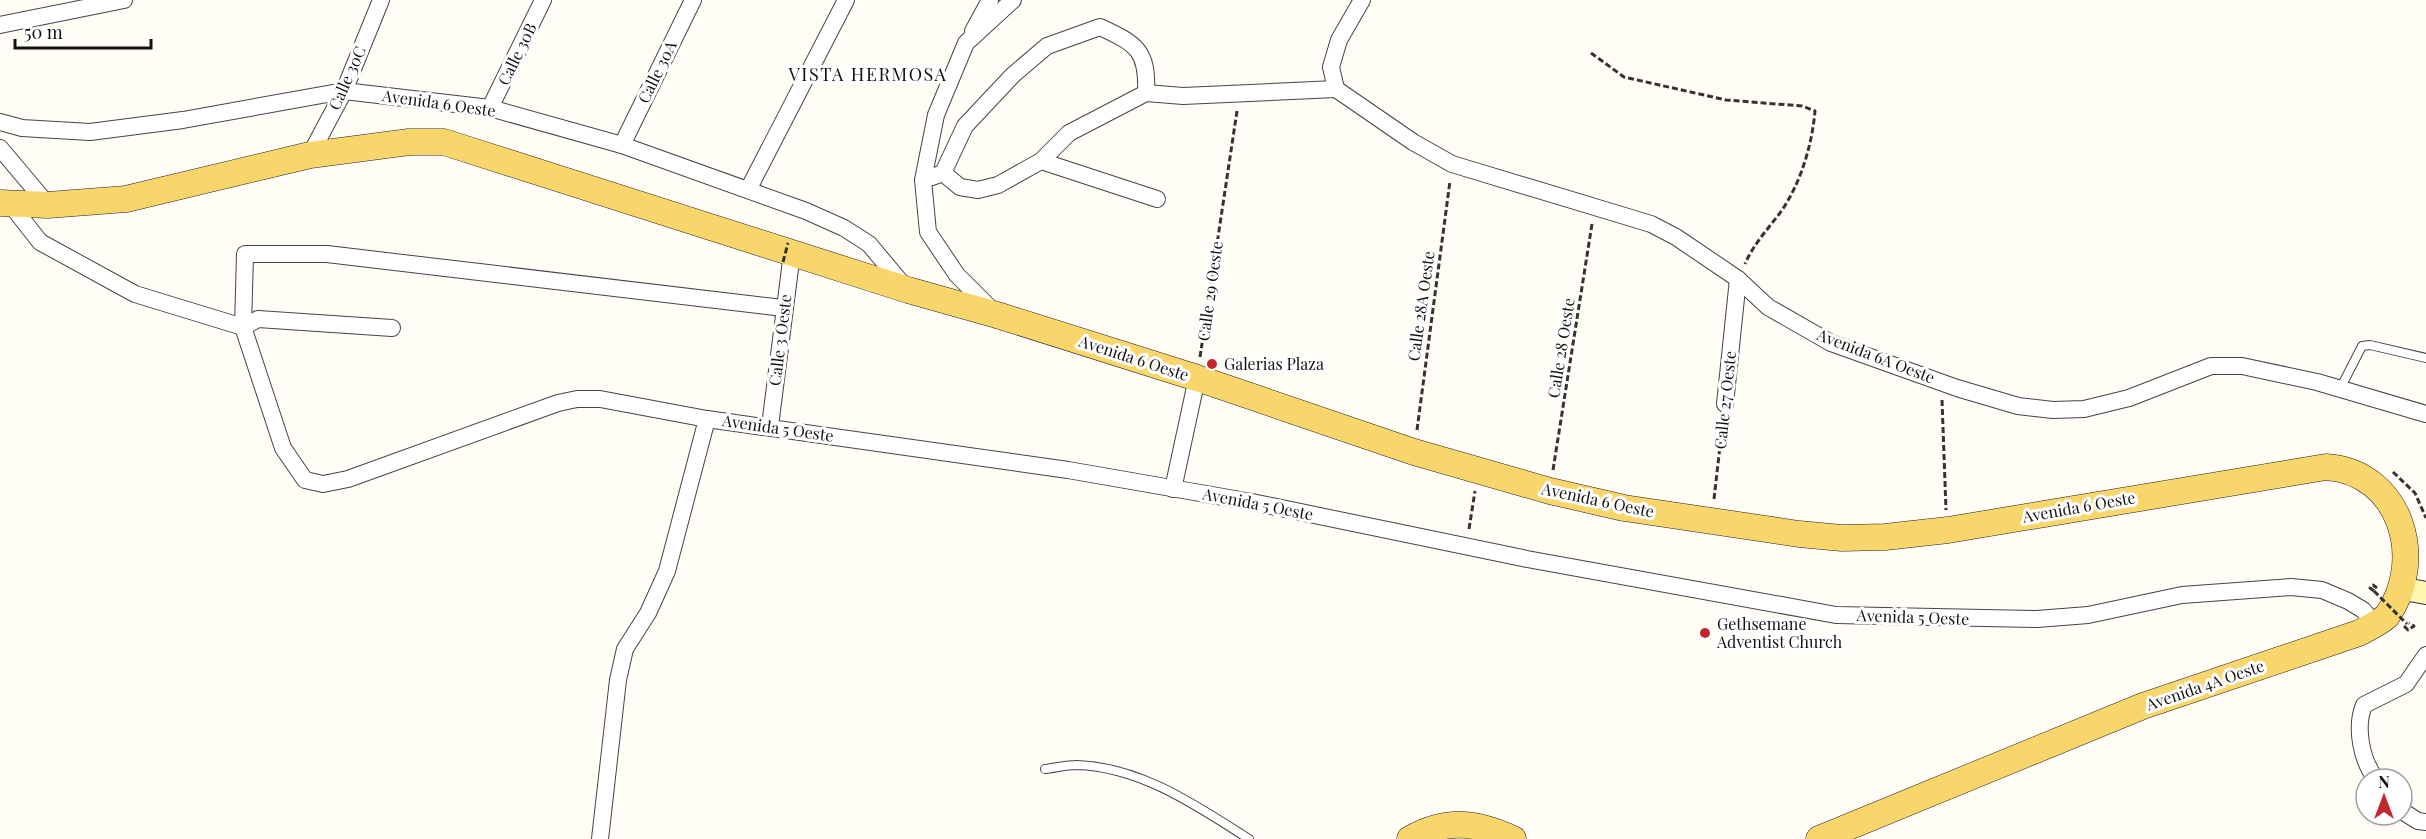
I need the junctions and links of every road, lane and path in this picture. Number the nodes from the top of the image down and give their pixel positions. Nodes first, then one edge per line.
1 (124, 0) edge
2 (381, 0) edge
3 (543, 0) edge
4 (693, 0) edge
5 (846, 0) edge
6 (990, 0) edge
7 (1013, 0) edge
8 (1362, 0) edge
9 (0, 25) edge
10 (966, 43) junction
11 (1591, 53) dead end
12 (1336, 89) junction
13 (344, 91) junction
14 (1240, 91) junction
15 (1146, 93) junction
16 (490, 108) junction
17 (0, 122) edge
18 (622, 145) junction
19 (0, 148) edge
20 (310, 155) junction
21 (1041, 161) junction
22 (1452, 164) junction
23 (942, 173) junction
24 (923, 180) junction
25 (749, 189) junction
26 (1157, 199) dead end
27 (5, 204) edge
28 (48, 205) junction
29 (1595, 208) junction
30 (788, 253) junction
31 (1738, 279) junction
32 (908, 290) junction
33 (783, 308) junction
34 (997, 315) junction
35 (243, 327) junction
36 (392, 328) dead end
37 (2426, 358) edge
38 (1197, 378) junction
39 (1942, 382) junction
40 (2340, 389) junction
41 (1725, 404) joint
42 (2426, 414) edge
43 (707, 418) junction
44 (770, 426) junction
45 (1414, 452) junction
46 (2311, 468) joint
47 (2388, 469) dead end
48 (1479, 471) junction
49 (1173, 489) junction
50 (1550, 491) junction
51 (2426, 518) edge
52 (1711, 522) junction
53 (1948, 530) junction
54 (1466, 546) junction
55 (2403, 591) edge
56 (2375, 624) junction
57 (2406, 625) dead end
58 (2426, 655) edge
59 (2370, 767) edge
60 (1045, 770) dead end
61 (600, 839) edge
62 (1250, 839) edge
63 (1410, 839) edge
64 (1513, 839) edge
65 (1819, 839) edge

1 - 9 street
2 - 13 street, Calle 30C
3 - 16 street, Calle 30B
4 - 18 street, Calle 30A
5 - 25 street
6 - 10 street
7 - 10 street
8 - 12 street
10 - 24 street
11 - 31 path
12 - 14 street
12 - 22 street, Avenida 6A Oeste
13 - 16 street, Avenida 6 Oeste
13 - 17 street, Avenida 6 Oeste
13 - 20 street, Calle 30C
14 - 15 street
14 - 38 path, Calle 29 Oeste
15 - 21 street
15 - 23 street
16 - 18 street, Avenida 6 Oeste
18 - 25 street, Avenida 6 Oeste
19 - 28 street
20 - 28 main road, Avenida 6 Oeste
20 - 30 main road, Avenida 6 Oeste
21 - 23 street
21 - 26 street
22 - 29 street, Avenida 6A Oeste
22 - 45 path, Calle 28A Oeste
23 - 24 street
24 - 34 street
25 - 32 street, Avenida 6 Oeste
27 - 28 main road, Avenida 6 Oeste
27 - 35 street
29 - 31 street, Avenida 6A Oeste
29 - 50 path, Calle 28 Oeste
30 - 32 main road, Avenida 6 Oeste
30 - 33 street, Calle 3 Oeste
31 - 39 street, Avenida 6A Oeste
31 - 41 street, Calle 27 Oeste
32 - 34 main road, Avenida 6 Oeste
33 - 35 street, Avenida 5 Oeste
33 - 44 street, Calle 3 Oeste
34 - 38 main road, Avenida 6 Oeste
35 - 36 street
35 - 43 street, Avenida 5 Oeste
37 - 40 lane
38 - 45 main road, Avenida 6 Oeste
38 - 49 street
39 - 40 street, Avenida 6A Oeste
39 - 53 path
40 - 42 street, Avenida 6A Oeste
41 - 52 path, Calle 27 Oeste
43 - 44 street, Avenida 5 Oeste
43 - 61 street
44 - 49 street, Avenida 5 Oeste
45 - 48 main road, Avenida 6 Oeste
46 - 53 main road, Avenida 6 Oeste
46 - 55 main road, Avenida 4A Oeste
47 - 51 path
48 - 50 main road, Avenida 6 Oeste
48 - 54 path
49 - 54 street, Avenida 5 Oeste
50 - 52 main road, Avenida 6 Oeste
52 - 53 main road, Avenida 6 Oeste
54 - 56 street, Avenida 5 Oeste
55 - 56 main road, Avenida 4A Oeste
55 - 57 path, bridge
56 - 65 main road, Avenida 4A Oeste
58 - 59 street
60 - 62 lane
63 - 64 main road

